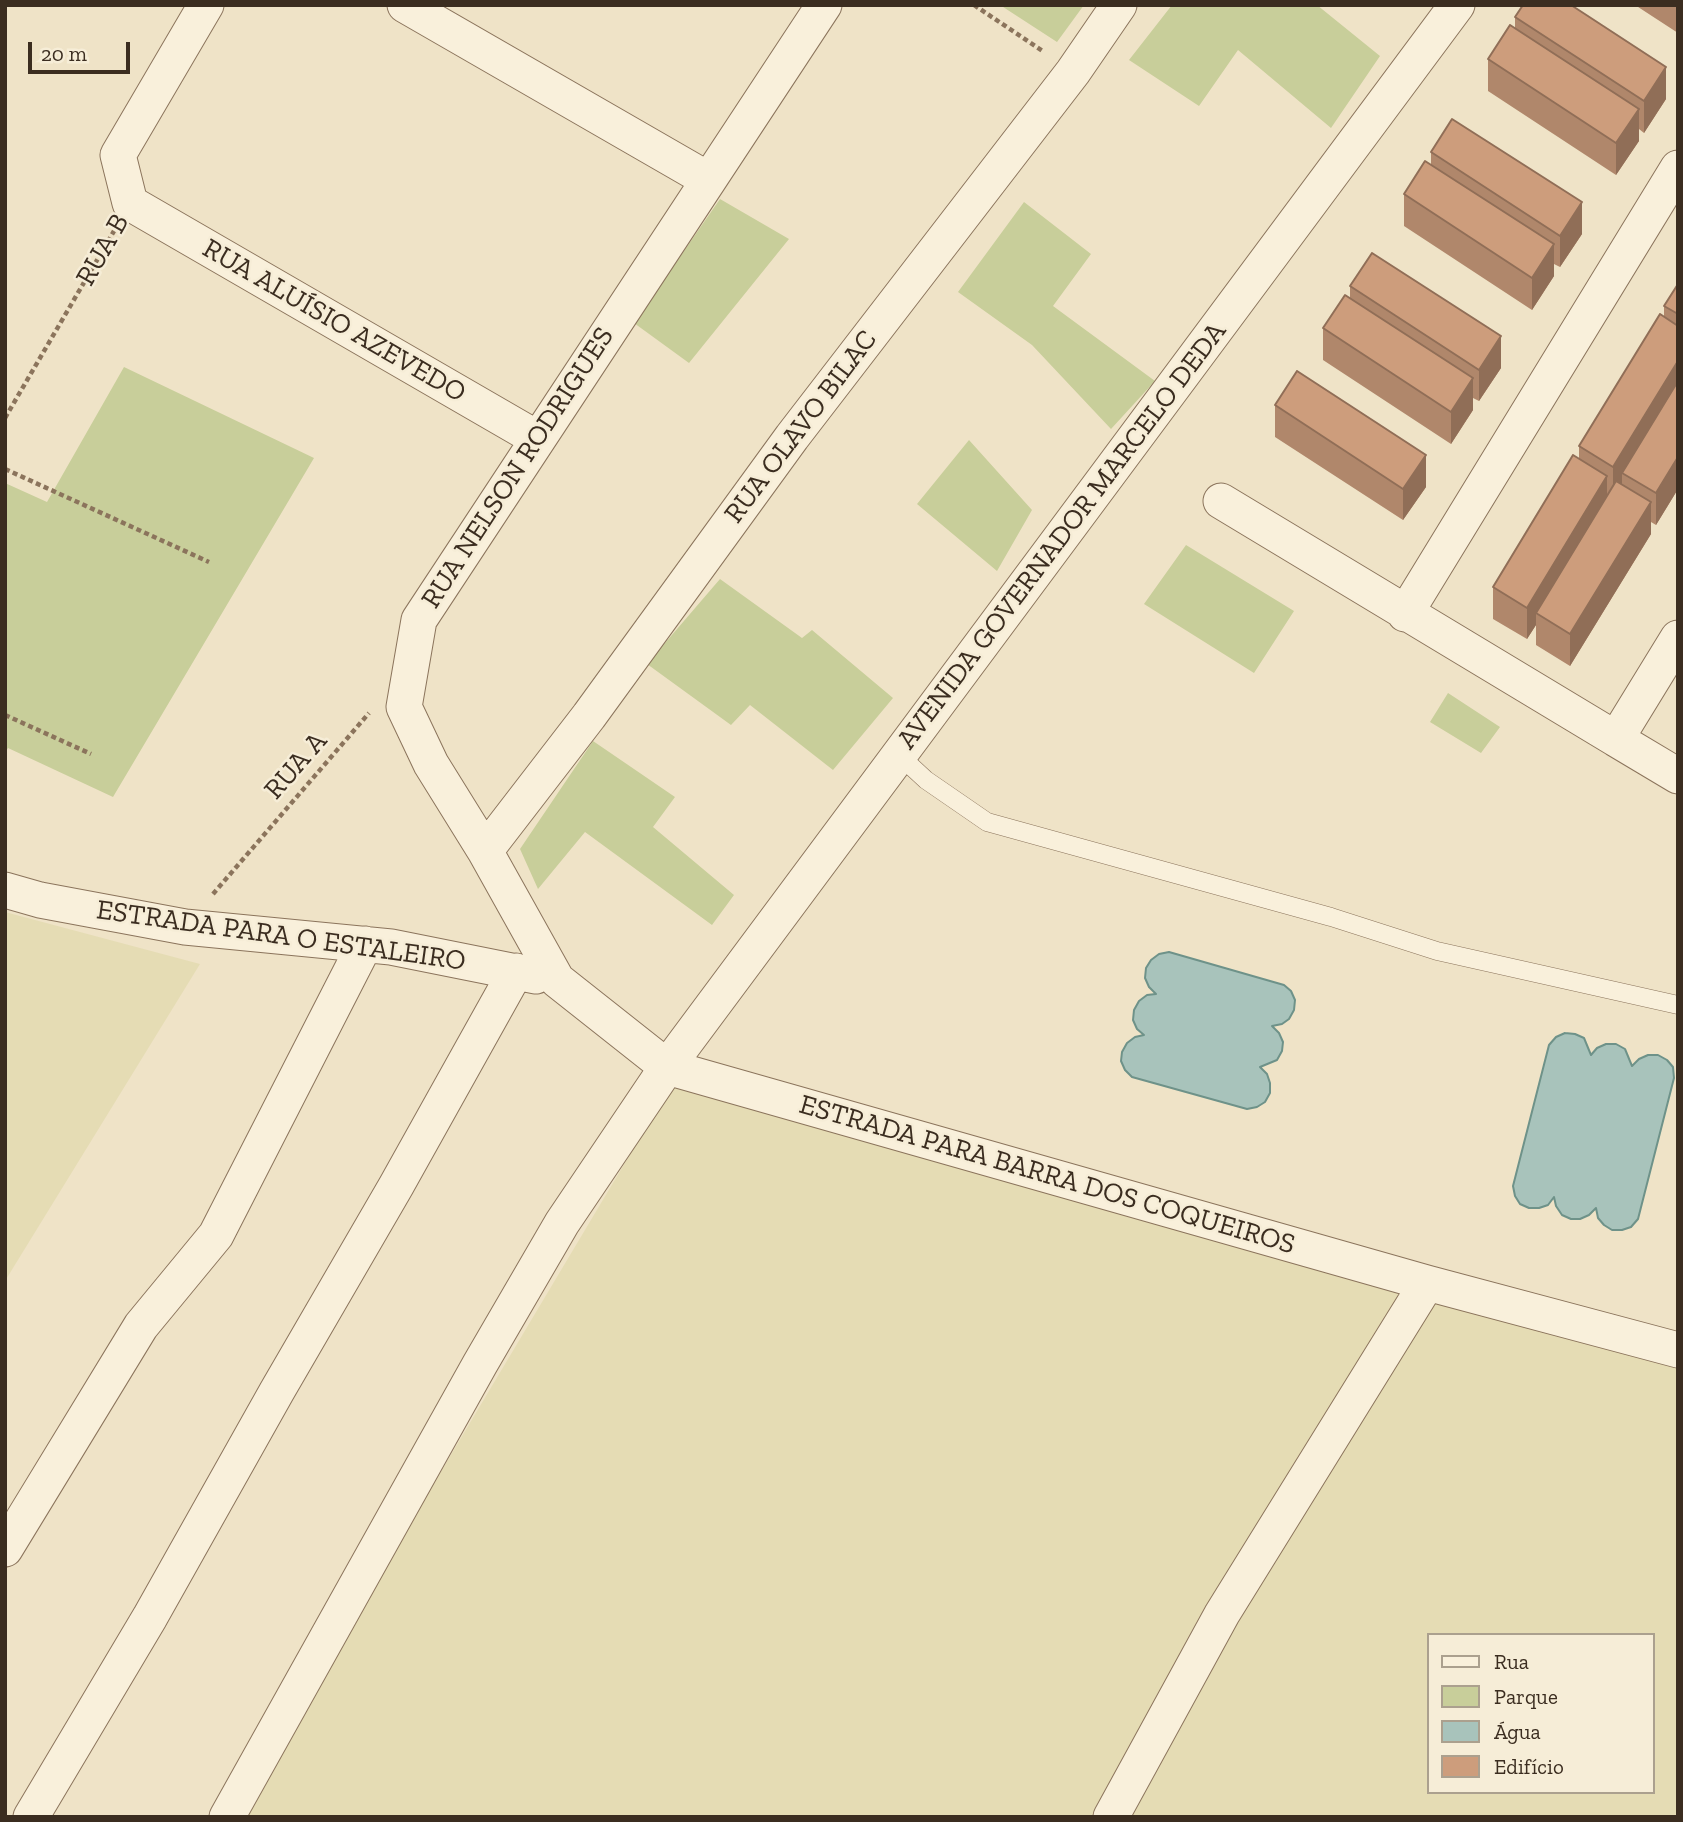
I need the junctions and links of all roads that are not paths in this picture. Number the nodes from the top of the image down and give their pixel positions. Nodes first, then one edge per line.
1 (206, 5) edge
2 (405, 5) edge
3 (824, 5) edge
4 (1118, 5) edge
5 (1457, 5) edge
6 (1678, 168) edge
7 (707, 179) junction
8 (130, 203) joint
9 (537, 439) junction
10 (1221, 501) dead end
11 (1405, 614) junction
12 (1678, 638) edge
13 (1616, 740) junction
14 (899, 755) junction
15 (1678, 776) edge
16 (485, 850) junction
17 (5, 890) edge
18 (365, 944) junction
19 (516, 971) junction
20 (557, 980) junction
21 (1678, 1005) edge
22 (667, 1067) junction
23 (1427, 1283) junction
24 (1678, 1350) edge
25 (5, 1549) edge
26 (31, 1817) edge
27 (227, 1817) edge
28 (1111, 1817) edge

1 - 8 street, RUA B
2 - 7 street
3 - 7 street, RUA NELSON RODRIGUES
4 - 16 street, RUA OLAVO BILAC
5 - 14 street, AVENIDA GOVERNADOR MARCELO DEDA
6 - 11 street
7 - 9 street, RUA NELSON RODRIGUES
8 - 9 street, RUA ALUÍSIO AZEVEDO
9 - 16 street, RUA NELSON RODRIGUES
10 - 11 street
11 - 13 street
12 - 13 street
13 - 15 street
14 - 21 lane
14 - 22 street, AVENIDA GOVERNADOR MARCELO DEDA
16 - 20 street, RUA NELSON RODRIGUES
17 - 18 street, ESTRADA PARA O ESTALEIRO
18 - 19 street, ESTRADA PARA O ESTALEIRO
18 - 25 street
19 - 20 street, ESTRADA PARA O ESTALEIRO
19 - 26 street
20 - 22 street, RUA NELSON RODRIGUES
22 - 23 street, ESTRADA PARA BARRA DOS COQUEIROS
22 - 27 street, AVENIDA GOVERNADOR MARCELO DEDA
23 - 24 street, ESTRADA PARA BARRA DOS COQUEIROS
23 - 28 street

